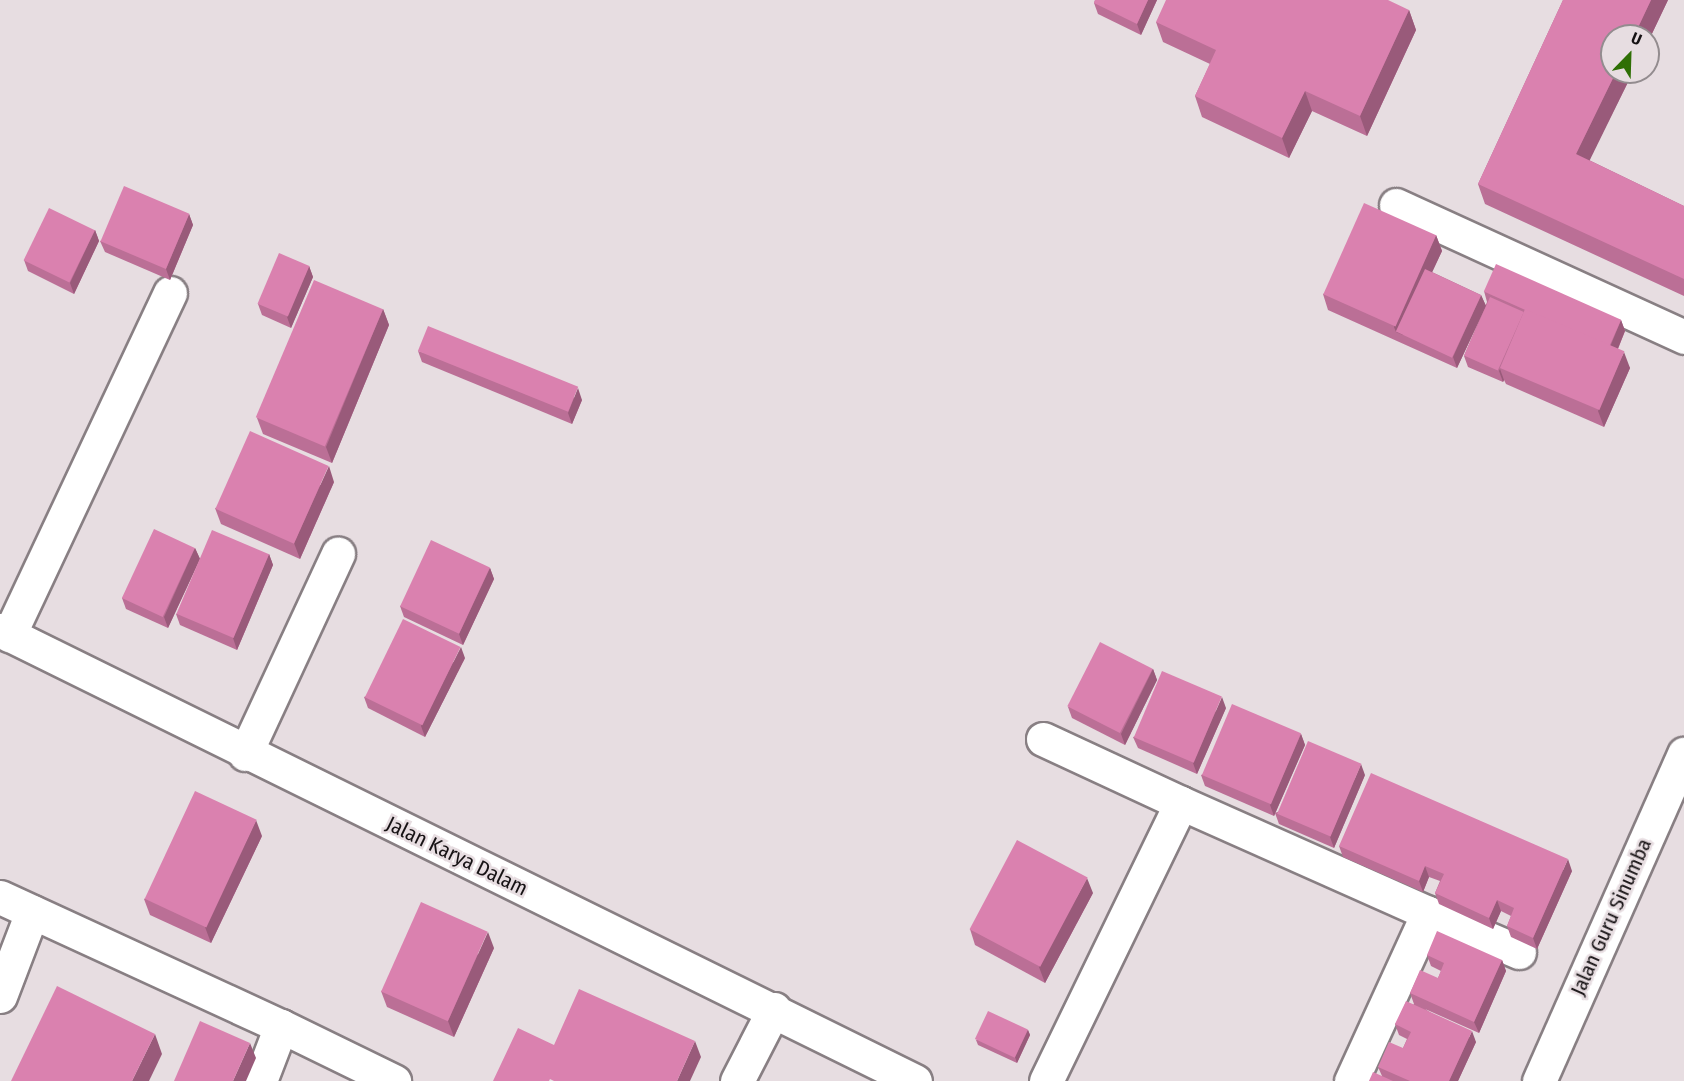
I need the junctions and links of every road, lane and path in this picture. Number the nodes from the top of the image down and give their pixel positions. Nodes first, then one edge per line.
1 (1396, 205) dead end
2 (170, 293) dead end
3 (1684, 337) edge
4 (338, 554) dead end
5 (5, 633) edge
6 (1043, 739) dead end
7 (246, 754) junction
8 (1684, 754) edge
9 (1180, 803) junction
10 (0, 897) edge
11 (32, 912) junction
12 (1428, 913) junction
13 (1519, 952) edge
14 (0, 996) edge
15 (774, 1009) junction
16 (281, 1026) junction
17 (260, 1081) edge
18 (394, 1081) edge
19 (737, 1081) edge
20 (915, 1081) edge
21 (1046, 1081) edge
22 (1351, 1081) edge
23 (1539, 1081) edge

1 - 3 street
2 - 5 street
4 - 7 street
5 - 7 street, Jalan Karya Dalam
6 - 9 street
7 - 15 street, Jalan Karya Dalam
8 - 23 street, Jalan Guru Sinumba
9 - 12 street
9 - 21 street
10 - 11 street
11 - 14 street
11 - 16 street
12 - 13 street
12 - 22 street
15 - 19 street
15 - 20 street, Jalan Karya Dalam
16 - 17 street
16 - 18 street

